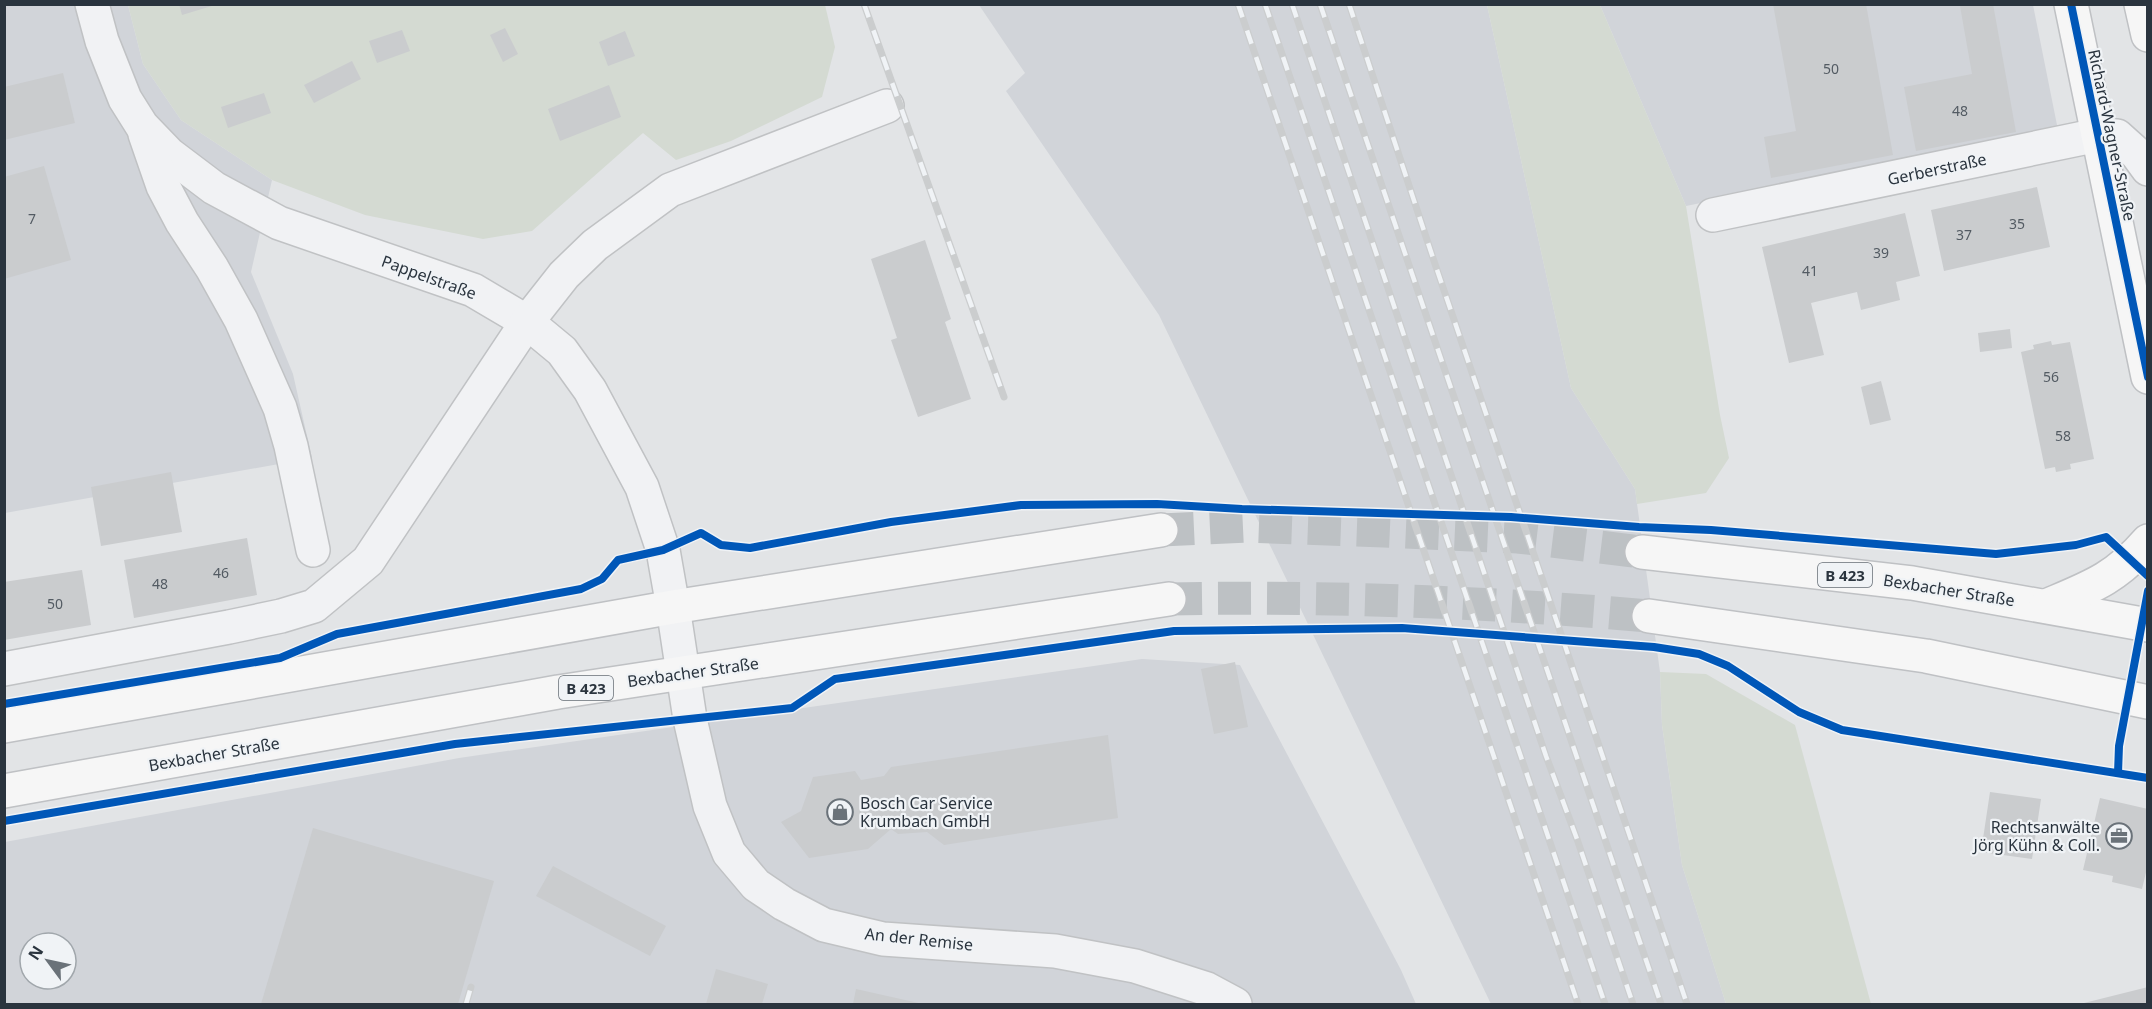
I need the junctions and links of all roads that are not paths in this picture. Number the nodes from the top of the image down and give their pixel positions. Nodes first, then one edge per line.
1 (92, 4) edge
2 (2072, 4) edge
3 (2141, 4) edge
4 (2148, 34) edge
5 (886, 106) dead end
6 (142, 126) junction
7 (2098, 135) junction
8 (2148, 170) edge
9 (1713, 215) dead end
10 (527, 322) junction
11 (2148, 377) edge
12 (1161, 530) tunnel mouth
13 (2148, 541) edge
14 (313, 550) dead end
15 (1642, 552) tunnel mouth
16 (1169, 598) tunnel mouth
17 (2046, 606) junction
18 (673, 607) junction
19 (1649, 616) tunnel mouth
20 (2148, 625) edge
21 (679, 642) joint
22 (4, 669) edge
23 (684, 674) junction
24 (2148, 702) edge
25 (4, 726) edge
26 (4, 791) edge
27 (1235, 1005) edge

1 - 6 street, Pappelstraße
2 - 7 main road, Richard-Wagner-Straße
3 - 4 main road
5 - 10 street
6 - 10 street, Pappelstraße
6 - 14 street, Pappelstraße
7 - 8 street, Gerberstraße
7 - 9 street, Gerberstraße
7 - 11 main road, Richard-Wagner-Straße
10 - 18 street, Pappelstraße
10 - 22 street
12 - 18 main road
13 - 17 main road
15 - 17 main road, Bexbacher Straße / B 423
16 - 23 main road, Bexbacher Straße / B 423
17 - 20 main road, Bexbacher Straße / B 423
18 - 21 street, Pappelstraße
18 - 25 main road
19 - 24 main road
21 - 23 street, An der Remise
23 - 26 main road, Bexbacher Straße / B 423
23 - 27 street, An der Remise

